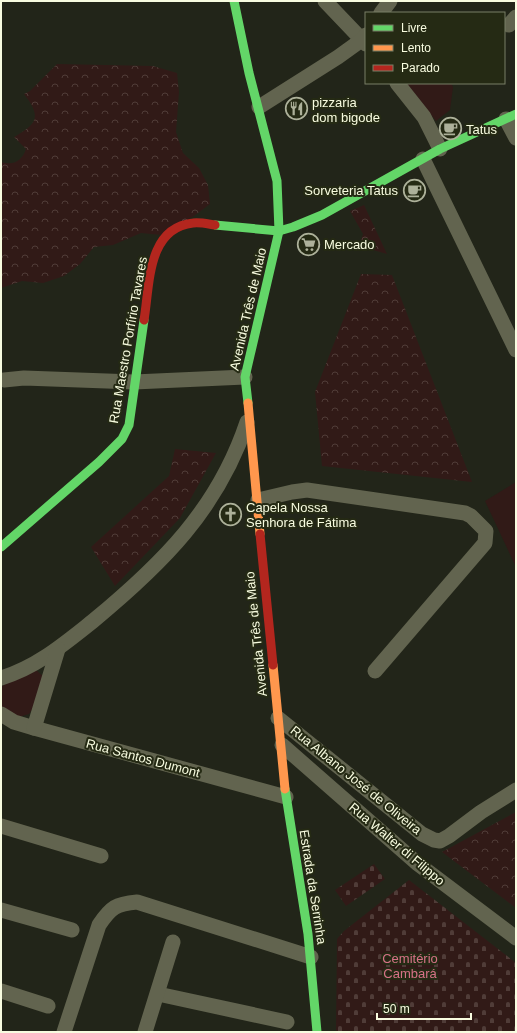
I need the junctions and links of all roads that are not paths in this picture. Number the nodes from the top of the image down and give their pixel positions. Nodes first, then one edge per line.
1 (234, 1) edge
2 (325, 1) edge
3 (390, 1) edge
4 (382, 12) edge
5 (365, 39) edge
6 (398, 84) edge
7 (258, 108) junction
8 (511, 116) edge
9 (516, 138) edge
10 (440, 149) junction
11 (423, 159) junction
12 (279, 231) junction
13 (516, 350) edge
14 (245, 377) junction
15 (2, 379) edge
16 (134, 382) junction
17 (249, 416) junction
18 (258, 500) junction
19 (1, 547) edge
20 (58, 649) junction
21 (375, 671) dead end
22 (1, 678) edge
23 (1, 714) edge
24 (278, 718) junction
25 (34, 728) junction
26 (282, 745) junction
27 (516, 790) edge
28 (286, 797) junction
29 (1, 826) edge
30 (101, 856) dead end
31 (1, 910) edge
32 (72, 930) dead end
33 (516, 938) edge
34 (173, 942) dead end
35 (311, 957) junction
36 (1, 991) edge
37 (158, 994) junction
38 (48, 1006) dead end
39 (287, 1022) dead end
40 (64, 1032) edge
41 (145, 1032) edge
42 (316, 1032) edge

1 - 7 street, Avenida Três de Maio
2 - 5 street
3 - 4 street
5 - 7 street
6 - 10 street
7 - 12 street, Avenida Três de Maio
8 - 9 street
8 - 10 street
10 - 11 street
11 - 12 street
11 - 13 street
12 - 14 street, Avenida Três de Maio
12 - 16 street, Rua Maestro Porfírio Tavares
14 - 16 street
14 - 17 street, Avenida Três de Maio
15 - 16 street
16 - 19 street, Rua Maestro Porfírio Tavares
17 - 18 street, Avenida Três de Maio
17 - 20 street
18 - 21 street
18 - 24 street, Avenida Três de Maio
20 - 22 street
20 - 25 street
23 - 25 street, Rua Santos Dumont
24 - 26 street, Avenida Três de Maio
24 - 27 street, Rua Albano José de Oliveira
25 - 28 street, Rua Santos Dumont
26 - 28 street, Estrada da Serrinha
26 - 33 street, Rua Walter di Filippo
28 - 35 street, Estrada da Serrinha
29 - 30 street
31 - 32 street
34 - 37 street
35 - 40 street
35 - 42 street, Estrada da Serrinha
36 - 38 street
37 - 39 street
37 - 41 street

